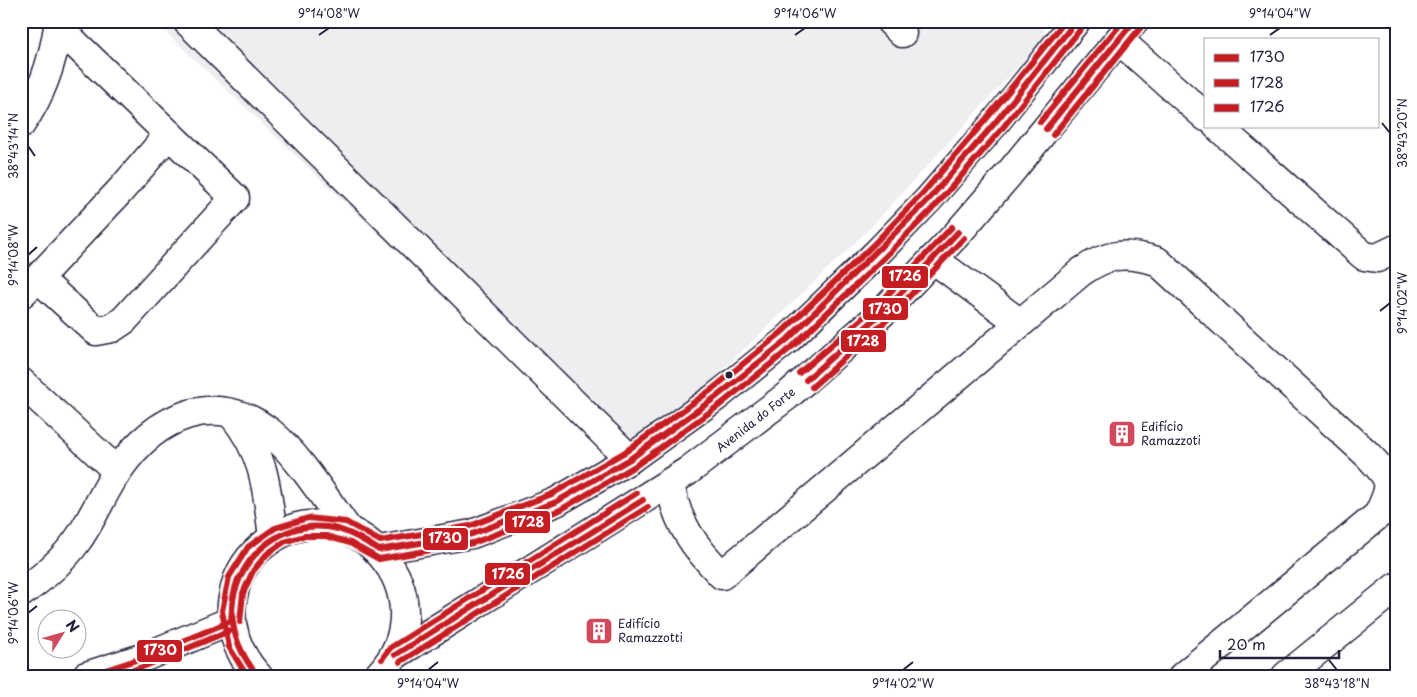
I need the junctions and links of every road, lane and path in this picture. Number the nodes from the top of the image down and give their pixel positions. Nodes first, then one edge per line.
1 (187, 21) edge
2 (1076, 21) edge
3 (1126, 30) edge
4 (1204, 114) edge
5 (21, 124) edge
6 (1219, 128) edge
7 (169, 134) junction
8 (1396, 249) edge
9 (934, 259) junction
10 (30, 286) edge
11 (1020, 323) junction
12 (21, 382) edge
13 (232, 414) junction
14 (630, 459) junction
15 (118, 471) junction
16 (670, 483) junction
17 (349, 532) junction
18 (273, 538) junction
19 (379, 550) junction
20 (1396, 587) edge
21 (21, 593) edge
22 (231, 621) junction
23 (390, 668) edge
24 (86, 676) edge
25 (258, 676) edge
26 (1183, 676) edge
27 (1286, 676) edge

1 - 14 street
2 - 14 street
3 - 4 street
3 - 9 street, Avenida do Forte
5 - 7 street
6 - 8 street
7 - 10 street
7 - 10 street
9 - 11 street
9 - 16 street, Avenida do Forte
11 - 16 street
11 - 26 street
12 - 15 street
13 - 15 street
13 - 17 street
13 - 18 street
14 - 19 street
15 - 21 street
16 - 23 street, Avenida do Forte
17 - 18 street, Avenida do Forte
17 - 19 street, Avenida do Forte
18 - 22 street, Avenida do Forte
19 - 23 street, Avenida do Forte
20 - 27 street
22 - 24 street
22 - 25 street, Avenida do Forte

